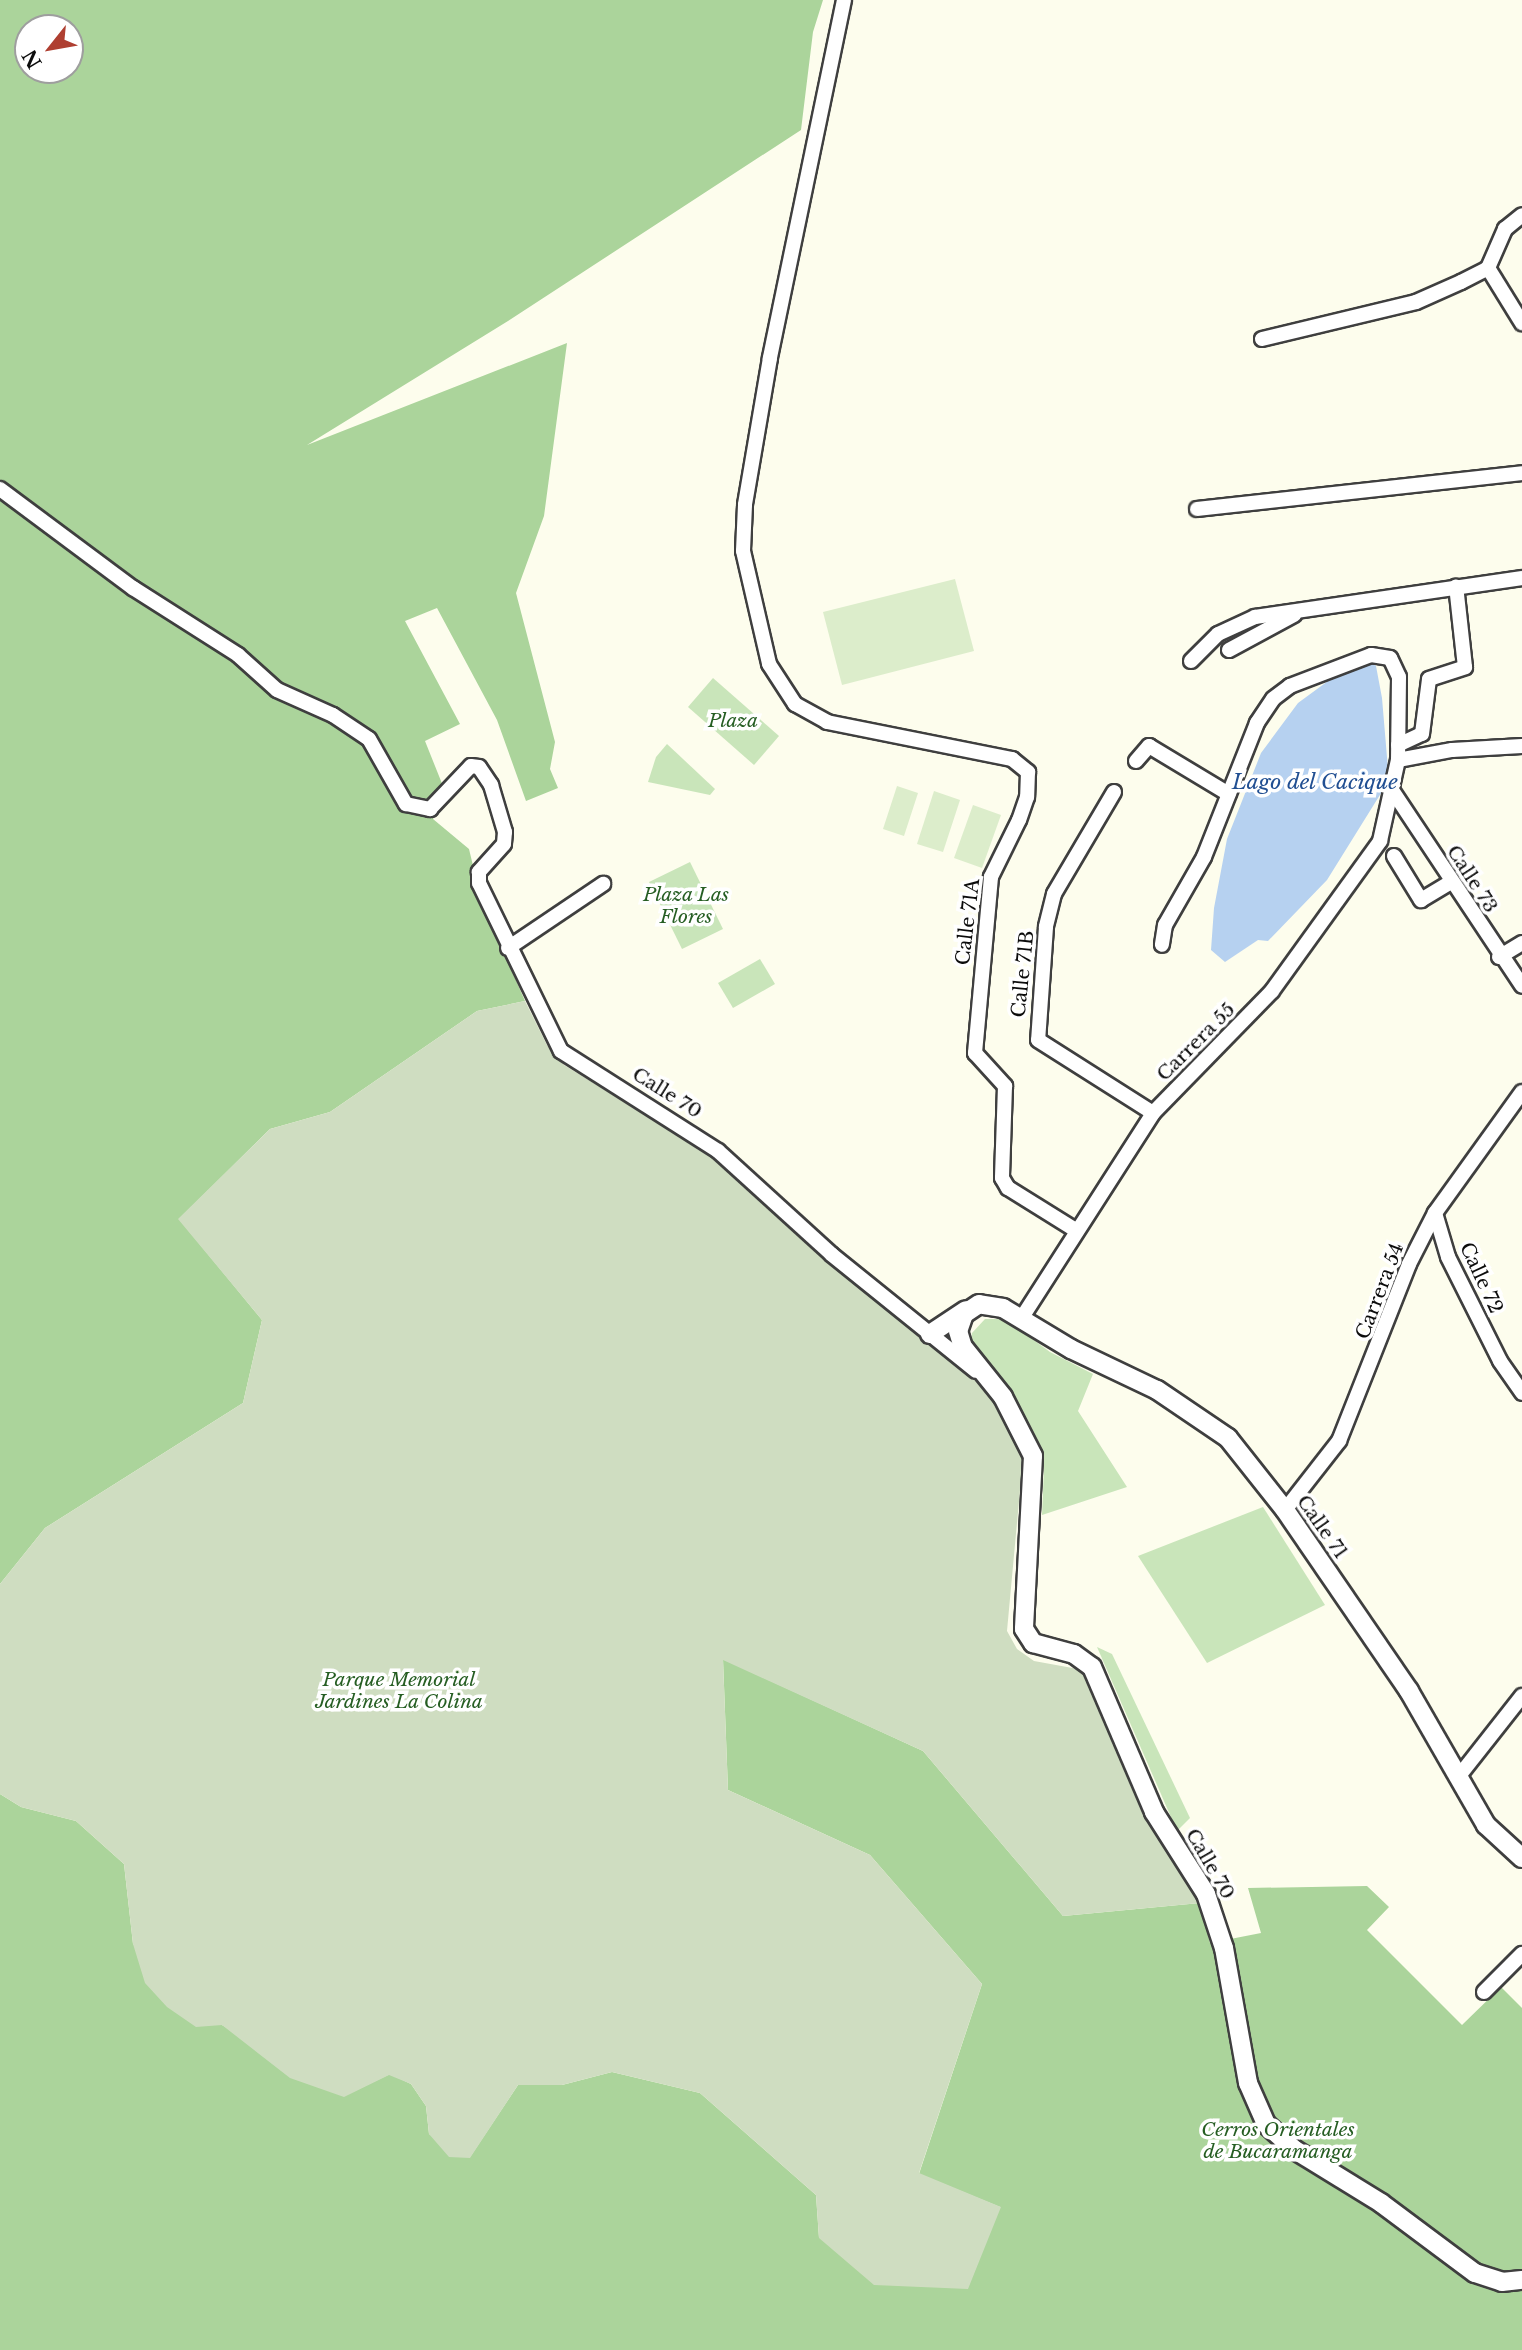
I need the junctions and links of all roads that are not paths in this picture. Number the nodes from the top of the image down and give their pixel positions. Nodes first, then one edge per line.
1 (844, 0) edge
2 (1522, 215) edge
3 (1488, 268) junction
4 (1522, 323) edge
5 (1262, 339) dead end
6 (1522, 473) edge
7 (0, 489) edge
8 (1197, 509) dead end
9 (1522, 578) edge
10 (1456, 586) junction
11 (1301, 611) junction
12 (1229, 650) dead end
13 (1191, 660) dead end
14 (1398, 745) junction
15 (1522, 746) edge
16 (1136, 761) dead end
17 (1392, 790) junction
18 (1114, 792) dead end
19 (1229, 794) junction
20 (1394, 856) dead end
21 (1451, 882) junction
22 (603, 884) dead end
23 (1522, 943) edge
24 (1162, 945) dead end
25 (508, 948) junction
26 (1499, 957) junction
27 (1522, 986) edge
28 (1522, 1092) edge
29 (1153, 1113) junction
30 (1435, 1213) junction
31 (1077, 1231) junction
32 (969, 1308) junction
33 (1003, 1308) junction
34 (1021, 1319) junction
35 (930, 1334) junction
36 (969, 1356) junction
37 (994, 1385) junction
38 (1522, 1393) edge
39 (1285, 1510) junction
40 (1522, 1696) edge
41 (1459, 1776) junction
42 (1522, 1858) edge
43 (1522, 1954) edge
44 (1484, 1992) dead end
45 (1522, 2280) edge

1 - 31 street, Calle 71A
2 - 3 street
3 - 4 street
3 - 5 street
6 - 8 street
7 - 25 street, Calle 70
9 - 10 street
10 - 11 street
10 - 14 street
11 - 12 street
11 - 13 street
14 - 15 street
14 - 17 street, Carrera 55
14 - 19 street, Carrera 55
16 - 19 street
17 - 21 street, Calle 73
17 - 29 street, Carrera 55
18 - 29 street, Calle 71B
19 - 24 street
20 - 21 street
21 - 26 street, Calle 73
22 - 25 street
23 - 26 street
25 - 35 street, Calle 70
26 - 27 street, Calle 73
28 - 30 street, Carrera 54
29 - 31 street, Carrera 55
30 - 38 street, Calle 72
30 - 39 street, Carrera 54
31 - 34 street, Carrera 55
32 - 33 street
32 - 35 street
32 - 36 street
33 - 34 street, Calle 71
33 - 36 street
34 - 39 street, Calle 71
35 - 37 street, Calle 70
36 - 37 street, Calle 70
37 - 45 street, Calle 70
39 - 41 street, Calle 71
40 - 41 street
41 - 42 street, Calle 71
43 - 44 street

